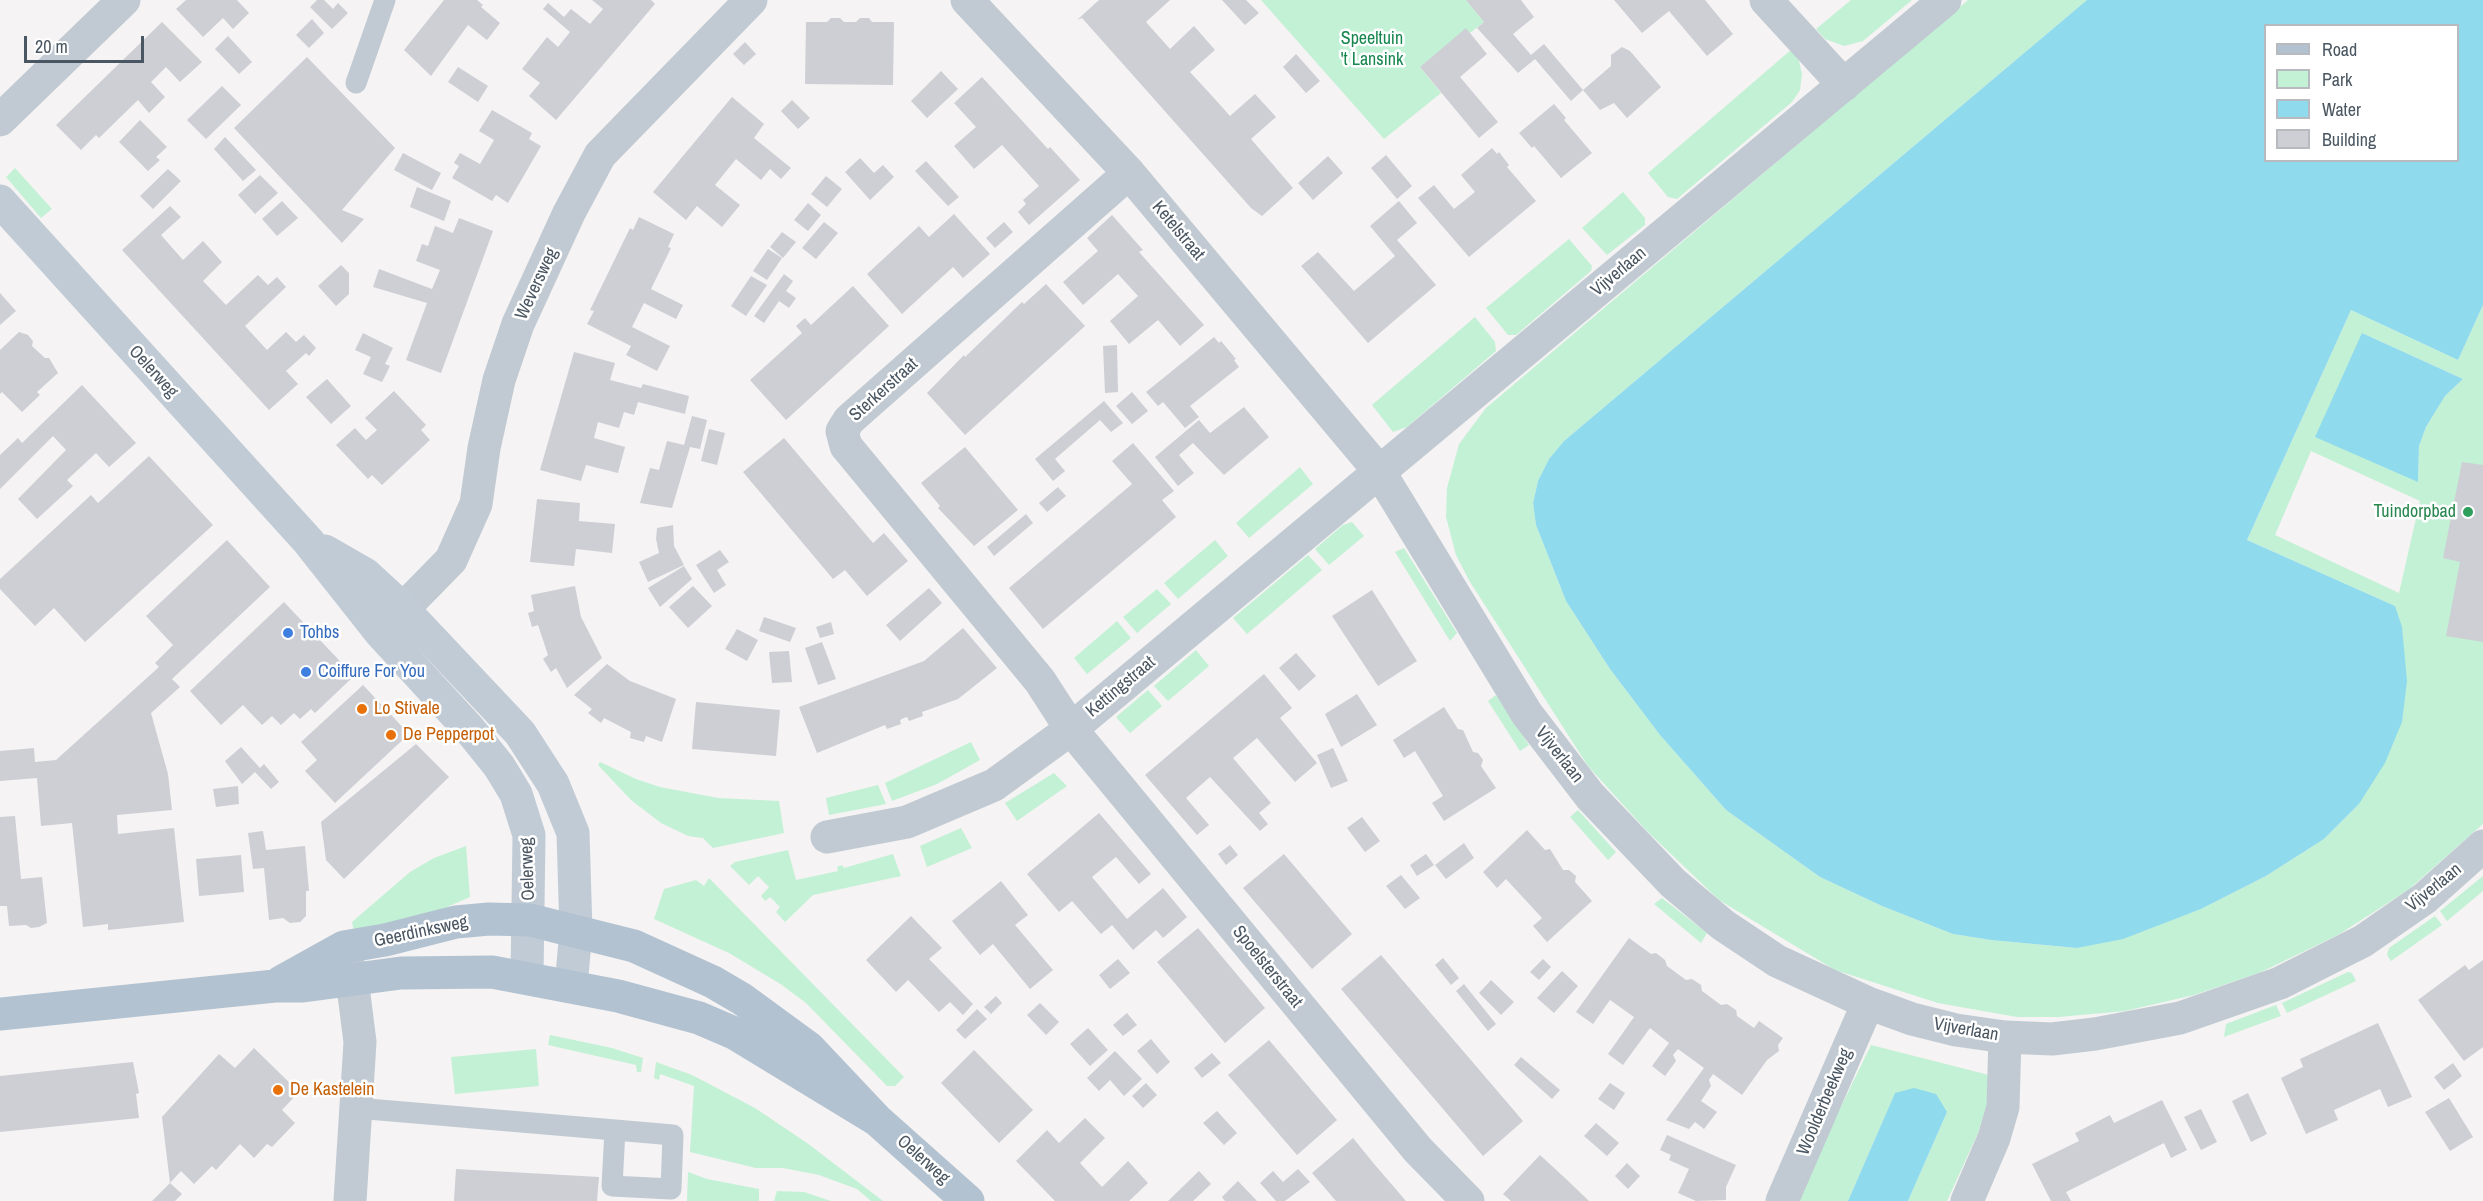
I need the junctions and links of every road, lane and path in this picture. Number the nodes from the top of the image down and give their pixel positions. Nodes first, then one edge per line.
1 (124, 0) edge
2 (385, 0) edge
3 (751, 0) edge
4 (967, 0) edge
5 (1766, 0) edge
6 (1945, 0) edge
7 (356, 83) dead end
8 (1844, 85) junction
9 (0, 120) edge
10 (1129, 173) junction
11 (0, 201) edge
12 (1379, 471) junction
13 (308, 541) junction
14 (403, 609) junction
15 (1071, 729) junction
16 (827, 837) dead end
17 (2483, 846) edge
18 (530, 920) junction
19 (576, 931) junction
20 (344, 947) junction
21 (527, 977) junction
22 (352, 979) junction
23 (275, 986) junction
24 (571, 986) junction
25 (1868, 1003) junction
26 (0, 1014) edge
27 (2005, 1036) junction
28 (356, 1108) junction
29 (877, 1120) junction
30 (615, 1130) dead end
31 (350, 1201) edge
32 (968, 1201) edge
33 (1468, 1201) edge
34 (1782, 1201) edge
35 (1967, 1201) edge

1 - 9 street
2 - 7 lane
3 - 14 street, Weversweg
4 - 10 street, Ketelstraat
5 - 8 street
6 - 8 street, Vijverlaan
8 - 12 street, Vijverlaan
10 - 12 street, Ketelstraat
10 - 15 street, Sterkerstraat
11 - 13 main road, Oelerweg
12 - 15 street, Kettingstraat
12 - 25 street, Vijverlaan
13 - 14 main road, Oelerweg
13 - 18 main road, Oelerweg
14 - 19 main road, Oelerweg
15 - 16 street, Kettingstraat
15 - 33 street, Spoelsterstraat
17 - 27 street, Vijverlaan
18 - 19 main road, Geerdinksweg
18 - 20 main road, Geerdinksweg
18 - 21 main road, Oelerweg
19 - 24 main road, Oelerweg
19 - 29 main road, Oelerweg
20 - 22 street
20 - 23 main road, Geerdinksweg
21 - 22 main road, Geerdinksweg
21 - 24 main road, Oelerweg
22 - 23 main road, Geerdinksweg
22 - 28 street
23 - 26 main road, Geerdinksweg
24 - 29 main road, Oelerweg
25 - 27 street, Vijverlaan
25 - 34 street, Woolderbeekweg
27 - 35 street
28 - 30 lane
28 - 31 street
29 - 32 main road, Oelerweg

